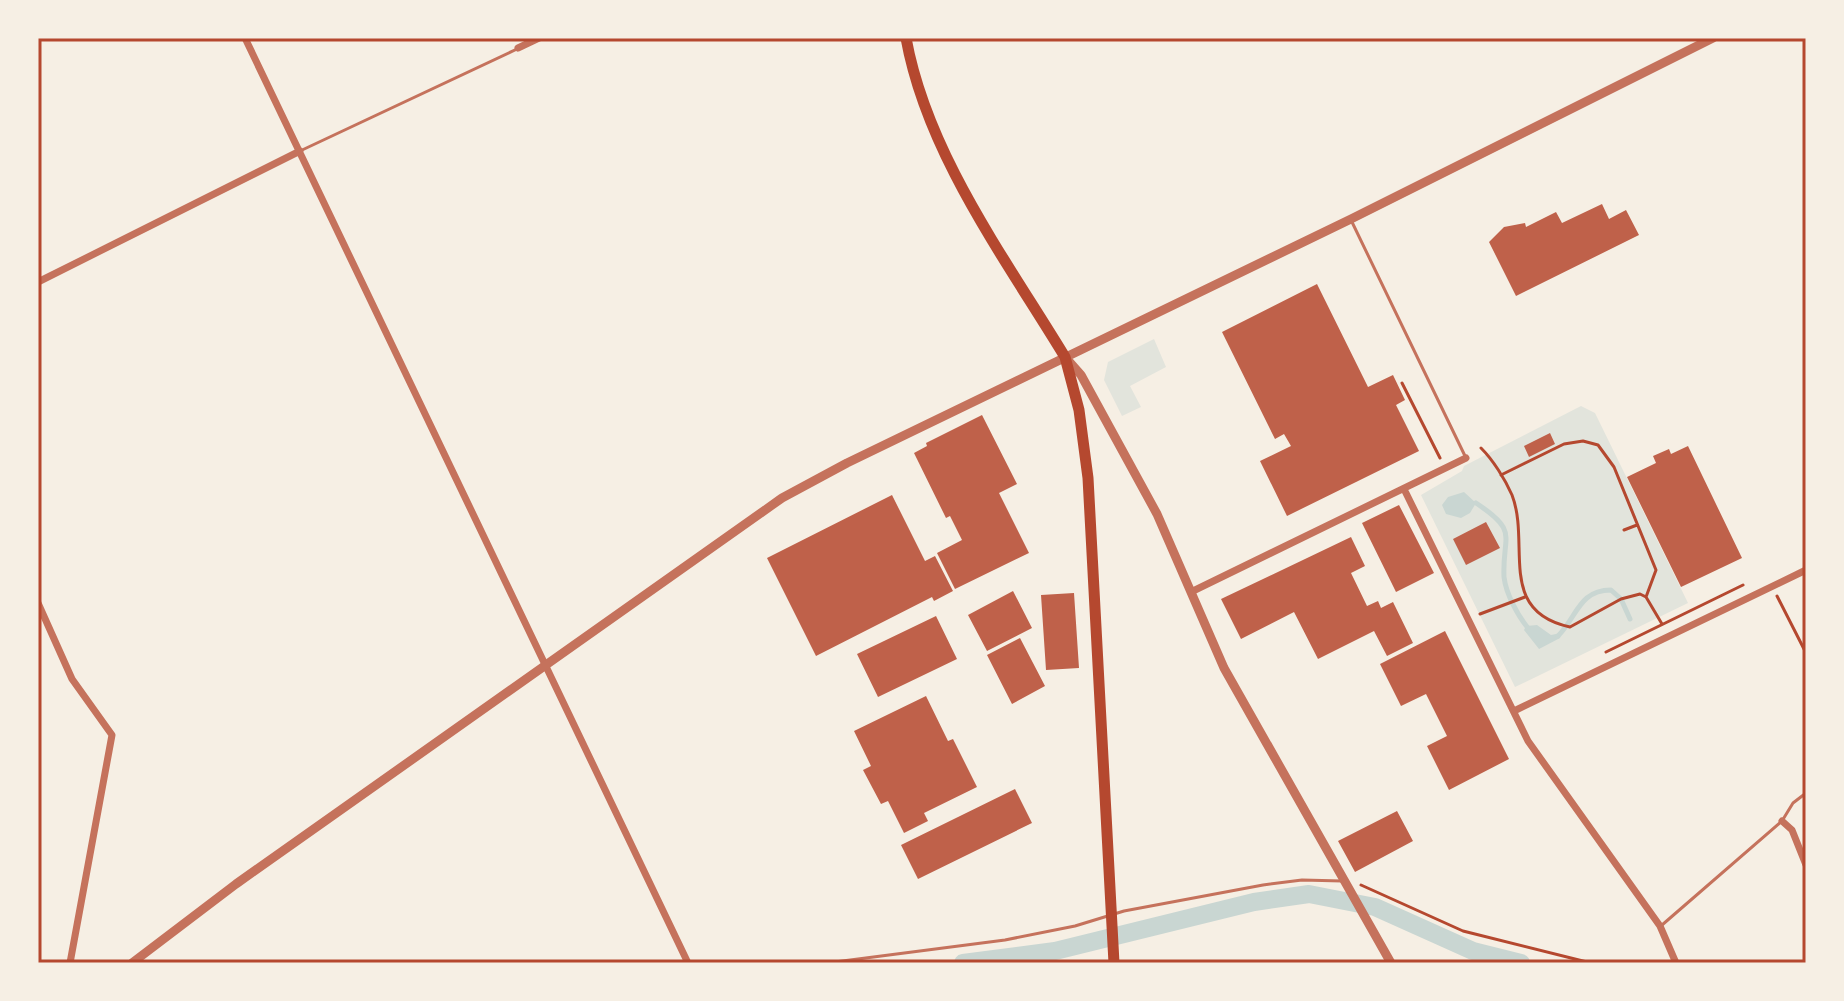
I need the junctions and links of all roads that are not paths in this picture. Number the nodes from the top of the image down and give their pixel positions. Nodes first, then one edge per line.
1 (245, 38) edge
2 (539, 38) edge
3 (906, 38) edge
4 (1713, 38) edge
5 (518, 48) joint
6 (300, 151) junction
7 (1351, 219) junction
8 (38, 282) edge
9 (1065, 357) junction
10 (1466, 458) joint
11 (1404, 489) junction
12 (1806, 570) edge
13 (1193, 591) junction
14 (38, 603) edge
15 (546, 668) junction
16 (1514, 711) junction
17 (1806, 793) edge
18 (1782, 821) junction
19 (1806, 865) edge
20 (1348, 885) junction
21 (1113, 916) junction
22 (1660, 926) junction
23 (1114, 957) edge
24 (70, 963) edge
25 (132, 963) edge
26 (688, 963) edge
27 (827, 963) edge
28 (1391, 963) edge
29 (1676, 963) edge

1 - 6 street
2 - 5 street
3 - 9 main road
4 - 7 street
5 - 6 lane
6 - 8 street
6 - 15 street
7 - 9 street
7 - 10 lane
9 - 13 street
9 - 15 street
9 - 21 main road
10 - 11 street
11 - 13 street
11 - 16 street
12 - 16 street
13 - 20 street
14 - 24 street
15 - 25 street
15 - 26 street
16 - 22 street
17 - 18 lane
18 - 19 street
18 - 22 lane
20 - 21 lane
20 - 28 street
21 - 23 main road
21 - 27 lane
22 - 29 street

